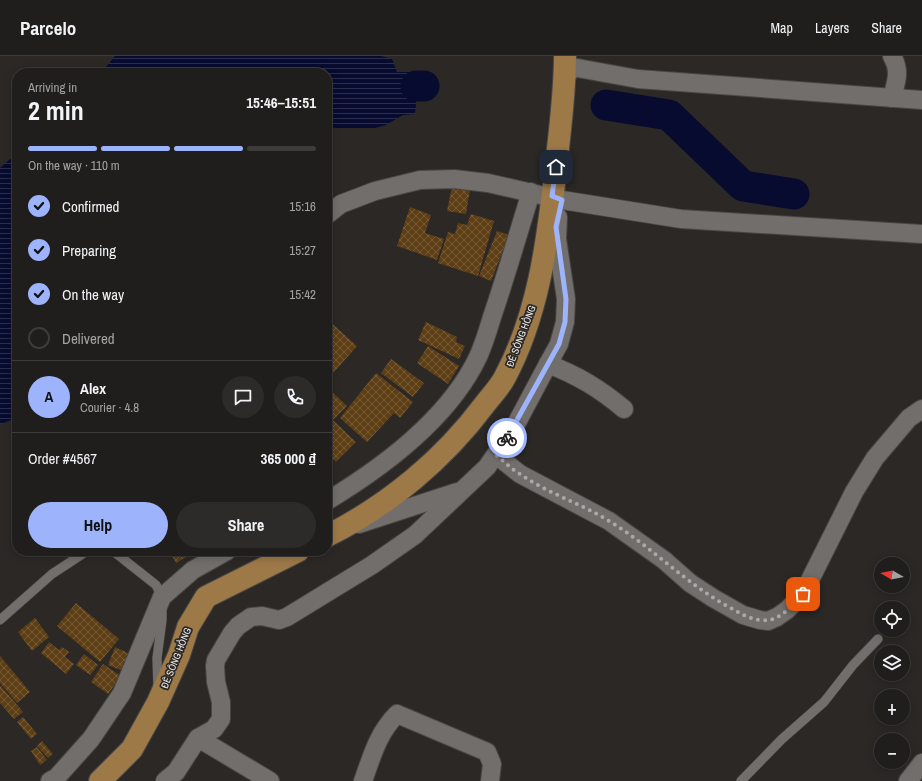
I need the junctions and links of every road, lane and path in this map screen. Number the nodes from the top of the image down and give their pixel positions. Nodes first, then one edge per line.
1 (892, 56) edge
2 (571, 64) edge
3 (892, 98) junction
4 (922, 100) edge
5 (531, 192) junction
6 (557, 198) junction
7 (332, 211) edge
8 (922, 234) edge
9 (548, 364) junction
10 (624, 409) dead end
11 (922, 409) edge
12 (496, 455) junction
13 (462, 490) junction
14 (332, 497) edge
15 (332, 534) edge
16 (79, 556) edge
17 (119, 556) edge
18 (218, 556) edge
19 (288, 556) edge
20 (162, 597) junction
21 (0, 620) edge
22 (878, 639) dead end
23 (158, 702) junction
24 (198, 738) junction
25 (922, 763) edge
26 (50, 781) edge
27 (100, 781) edge
28 (164, 781) edge
29 (270, 781) edge
30 (363, 781) edge
31 (490, 781) edge
32 (741, 781) edge
33 (908, 781) edge

1 - 3 street
2 - 3 street
2 - 6 main road, ĐÊ SÔNG HỒNG
3 - 4 street
5 - 6 street
5 - 7 street
5 - 14 street
6 - 8 street
6 - 9 street
6 - 15 main road, ĐÊ SÔNG HỒNG
9 - 10 street
9 - 12 street
11 - 12 street
12 - 13 street
13 - 15 street
13 - 24 street
16 - 21 lane
17 - 20 lane
18 - 20 street
19 - 23 main road, ĐÊ SÔNG HỒNG
20 - 23 lane
20 - 26 street
22 - 32 lane
23 - 27 main road, ĐÊ SÔNG HỒNG
24 - 28 street
24 - 29 street
25 - 33 street
30 - 31 street

